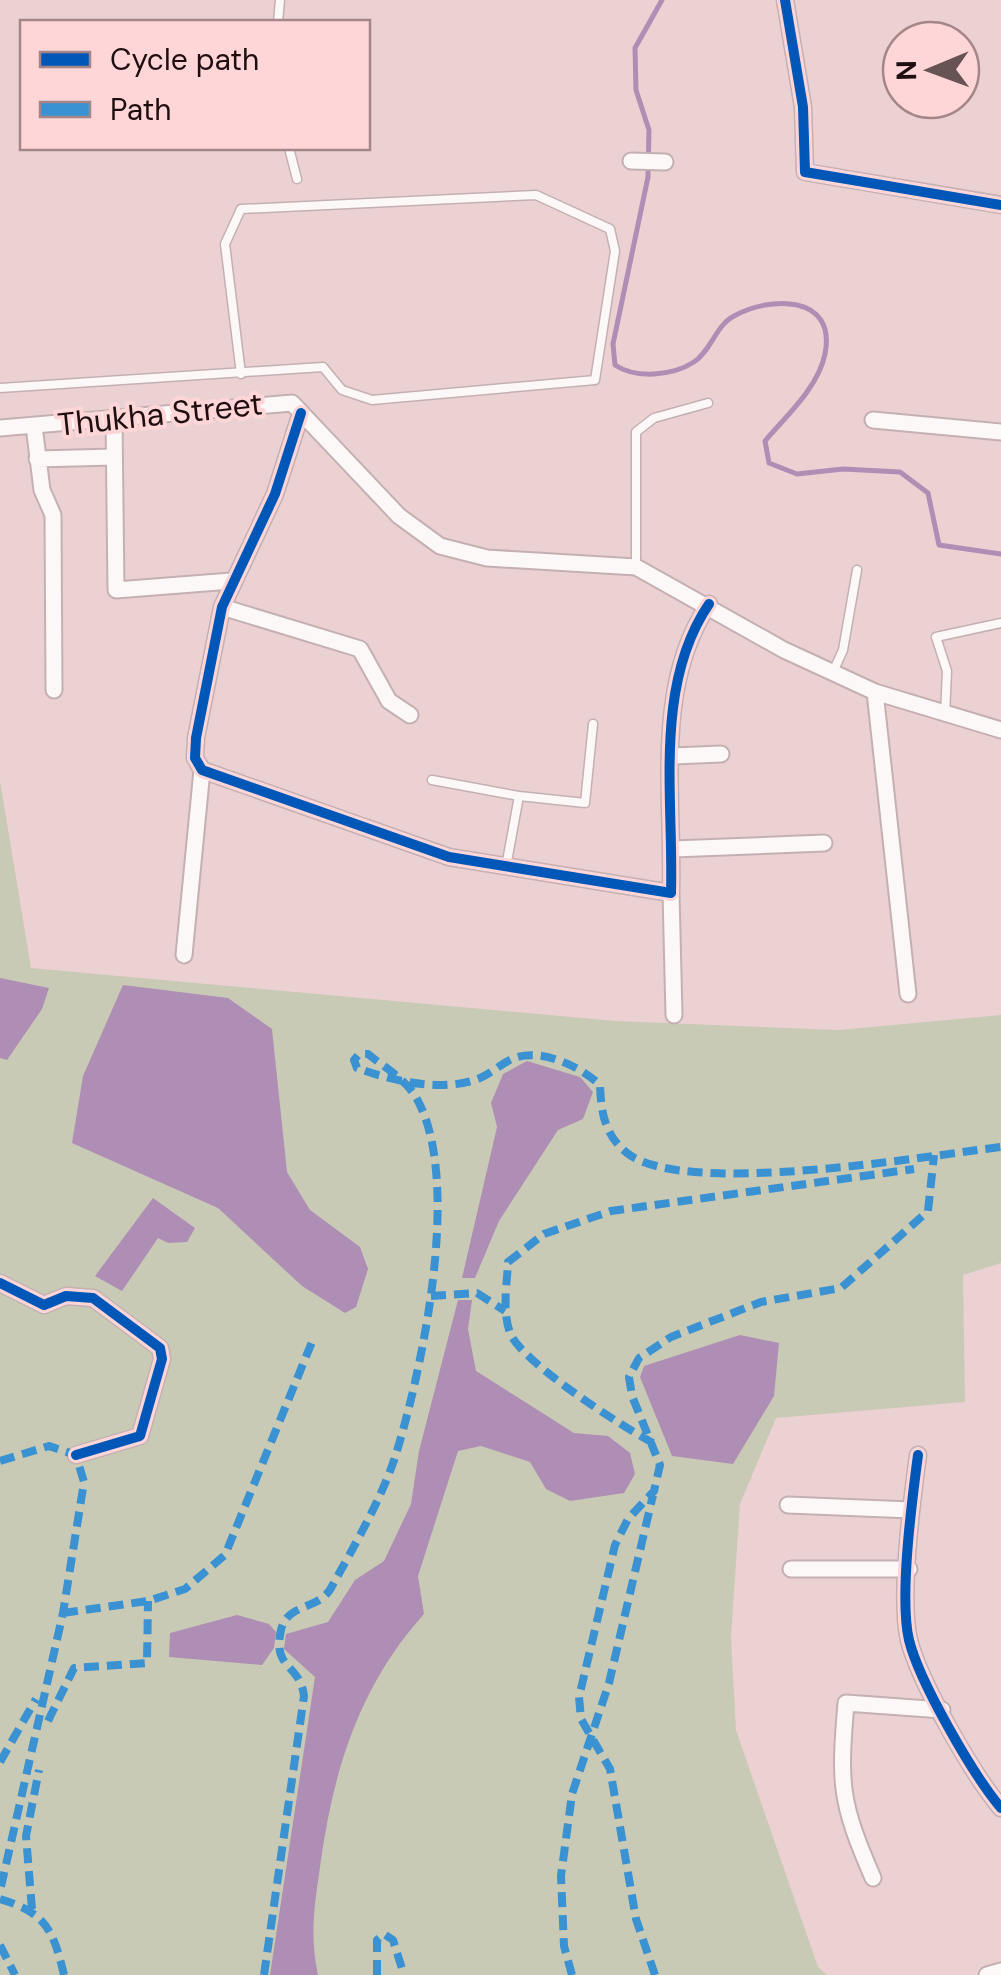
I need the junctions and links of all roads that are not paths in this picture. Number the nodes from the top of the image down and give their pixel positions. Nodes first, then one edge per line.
1 (785, 0) edge
2 (290, 150) edge
3 (631, 161) dead end
4 (665, 162) dead end
5 (297, 180) dead end
6 (1001, 205) edge
7 (242, 374) junction
8 (0, 388) edge
9 (708, 404) dead end
10 (300, 412) junction
11 (114, 420) junction
12 (873, 420) dead end
13 (34, 426) junction
14 (0, 428) edge
15 (1001, 432) edge
16 (114, 457) junction
17 (37, 459) junction
18 (636, 567) junction
19 (856, 570) dead end
20 (231, 581) junction
21 (709, 604) junction
22 (222, 607) junction
23 (1001, 623) edge
24 (833, 672) junction
25 (54, 690) dead end
26 (875, 692) junction
27 (410, 715) dead end
28 (945, 715) junction
29 (593, 724) dead end
30 (1001, 730) edge
31 (721, 754) dead end
32 (673, 756) junction
33 (202, 770) junction
34 (432, 780) dead end
35 (519, 796) junction
36 (824, 842) dead end
37 (672, 849) junction
38 (506, 868) junction
39 (671, 893) junction
40 (184, 955) dead end
41 (908, 994) dead end
42 (674, 1015) dead end
43 (0, 1283) edge
44 (76, 1455) dead end
45 (918, 1455) dead end
46 (788, 1505) dead end
47 (911, 1510) junction
48 (909, 1568) junction
49 (791, 1569) dead end
50 (942, 1710) junction
51 (1001, 1808) edge
52 (873, 1878) dead end
53 (1001, 1971) edge
54 (987, 1975) edge

1 - 6 street
2 - 5 lane
3 - 4 street
7 - 7 lane
7 - 8 lane
9 - 18 lane
10 - 11 street, Thukha Street
10 - 18 street, Thukha Street
10 - 20 street
11 - 13 street, Thukha Street
11 - 16 street
12 - 15 street
13 - 14 street, Thukha Street
13 - 17 street
16 - 17 street
16 - 20 street
17 - 25 street
18 - 21 street, Thukha Street
19 - 24 lane
20 - 22 street
21 - 24 street, Thukha Street
21 - 32 street
22 - 27 street
22 - 33 street
23 - 28 lane
24 - 26 street, Thukha Street
26 - 28 street, Thukha Street
26 - 41 street
28 - 30 street, Thukha Street
29 - 35 lane
31 - 32 street
32 - 37 street
33 - 38 street
33 - 40 street
34 - 35 lane
35 - 38 lane
36 - 37 street
37 - 39 street
38 - 39 street
39 - 42 street
43 - 44 street
45 - 47 street
46 - 47 street
47 - 48 street
48 - 49 street
48 - 50 street
50 - 51 street
50 - 52 street
53 - 54 street

